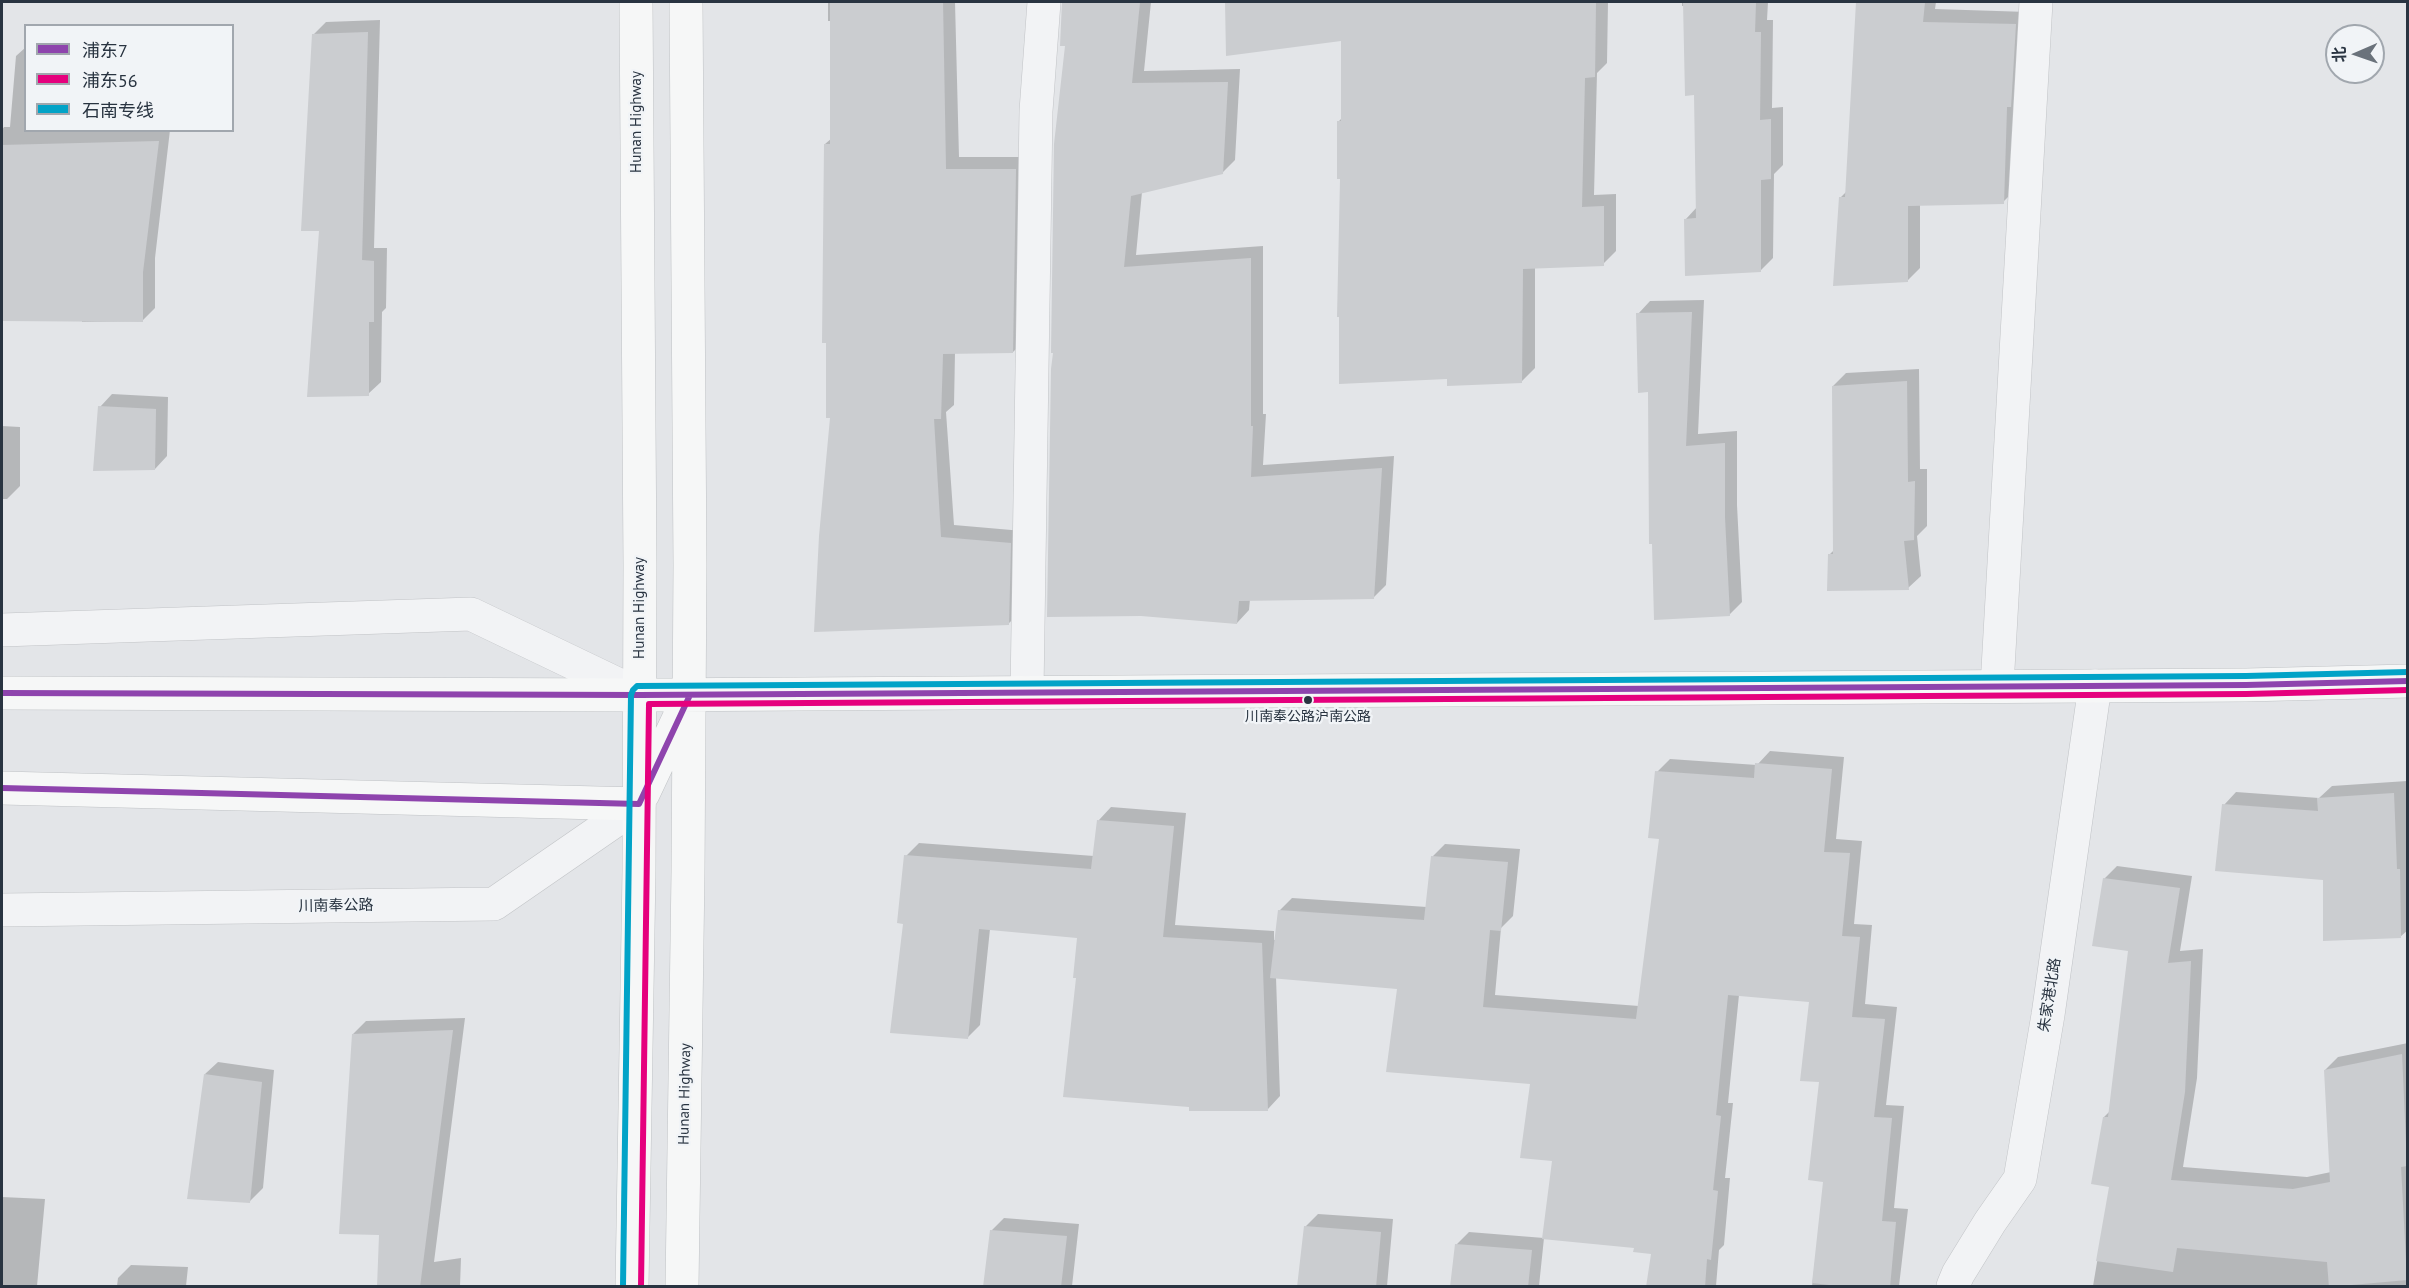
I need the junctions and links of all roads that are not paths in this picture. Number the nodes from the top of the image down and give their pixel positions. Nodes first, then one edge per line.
1 (636, 2) edge
2 (686, 2) edge
3 (1044, 2) edge
4 (2036, 2) edge
5 (2, 630) edge
6 (2408, 681) edge
7 (1997, 686) junction
8 (2095, 686) junction
9 (1027, 691) junction
10 (2, 693) edge
11 (640, 695) junction
12 (690, 695) junction
13 (2, 788) edge
14 (639, 804) junction
15 (2, 910) edge
16 (632, 1287) edge
17 (682, 1287) edge
18 (1953, 1287) edge

1 - 11 main road, Hunan Highway
2 - 12 main road, Hunan Highway
3 - 9 street
4 - 7 street
5 - 11 street
6 - 8 main road
7 - 8 main road
7 - 9 main road
8 - 18 street, 朱家港北路
9 - 12 main road
10 - 11 main road
11 - 12 main road
11 - 14 main road, Hunan Highway
12 - 14 main road
12 - 17 main road, Hunan Highway
13 - 14 main road
14 - 15 street, 川南奉公路
14 - 16 main road, Hunan Highway

